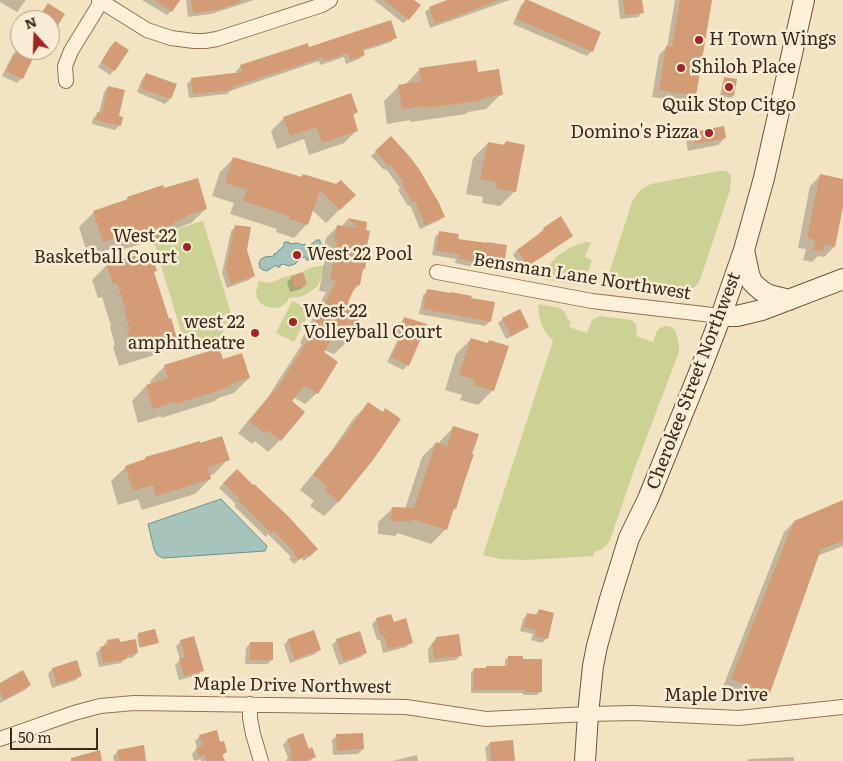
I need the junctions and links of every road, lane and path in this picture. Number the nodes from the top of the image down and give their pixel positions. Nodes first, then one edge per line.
1 (330, 0) edge
2 (804, 0) edge
3 (100, 1) edge
4 (66, 82) dead end
5 (744, 250) junction
6 (437, 272) dead end
7 (843, 279) edge
8 (789, 300) junction
9 (721, 316) junction
10 (250, 704) junction
11 (843, 707) edge
12 (588, 714) junction
13 (0, 739) edge
14 (261, 761) edge
15 (585, 761) edge

1 - 3 street
2 - 5 main road, Cherokee Street Northwest
3 - 4 street
5 - 8 main road
5 - 9 main road, Cherokee Street Northwest
6 - 9 street, Bensman Lane Northwest
7 - 8 main road
8 - 9 main road
9 - 12 main road, Cherokee Street Northwest
10 - 12 street, Maple Drive Northwest
10 - 13 street, Maple Drive Northwest
10 - 14 street
11 - 12 street, Maple Drive
12 - 15 main road, Cherokee Street Northwest

